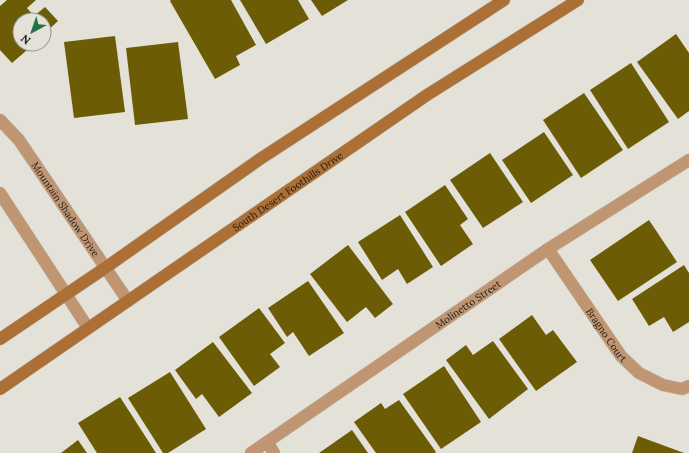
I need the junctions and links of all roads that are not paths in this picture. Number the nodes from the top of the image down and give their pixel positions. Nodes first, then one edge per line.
1 (504, 0) edge
2 (578, 0) edge
3 (0, 120) edge
4 (689, 160) edge
5 (0, 193) edge
6 (548, 249) junction
7 (105, 268) junction
8 (66, 294) junction
9 (128, 301) junction
10 (88, 328) junction
11 (0, 339) edge
12 (689, 386) edge
13 (0, 389) edge
14 (267, 442) junction
15 (251, 453) edge
16 (274, 453) edge

1 - 7 main road
2 - 9 main road, South Desert Foothills Drive
3 - 7 street, Mountain Shadow Drive
4 - 6 street, Molinetto Street
5 - 8 street
6 - 12 street, Bragno Court
6 - 14 street, Molinetto Street
7 - 8 main road
7 - 9 street, Mountain Shadow Drive
8 - 10 street
8 - 11 main road
9 - 10 main road, South Desert Foothills Drive
10 - 13 main road, South Desert Foothills Drive
14 - 15 street, Molinetto Street
14 - 16 street

